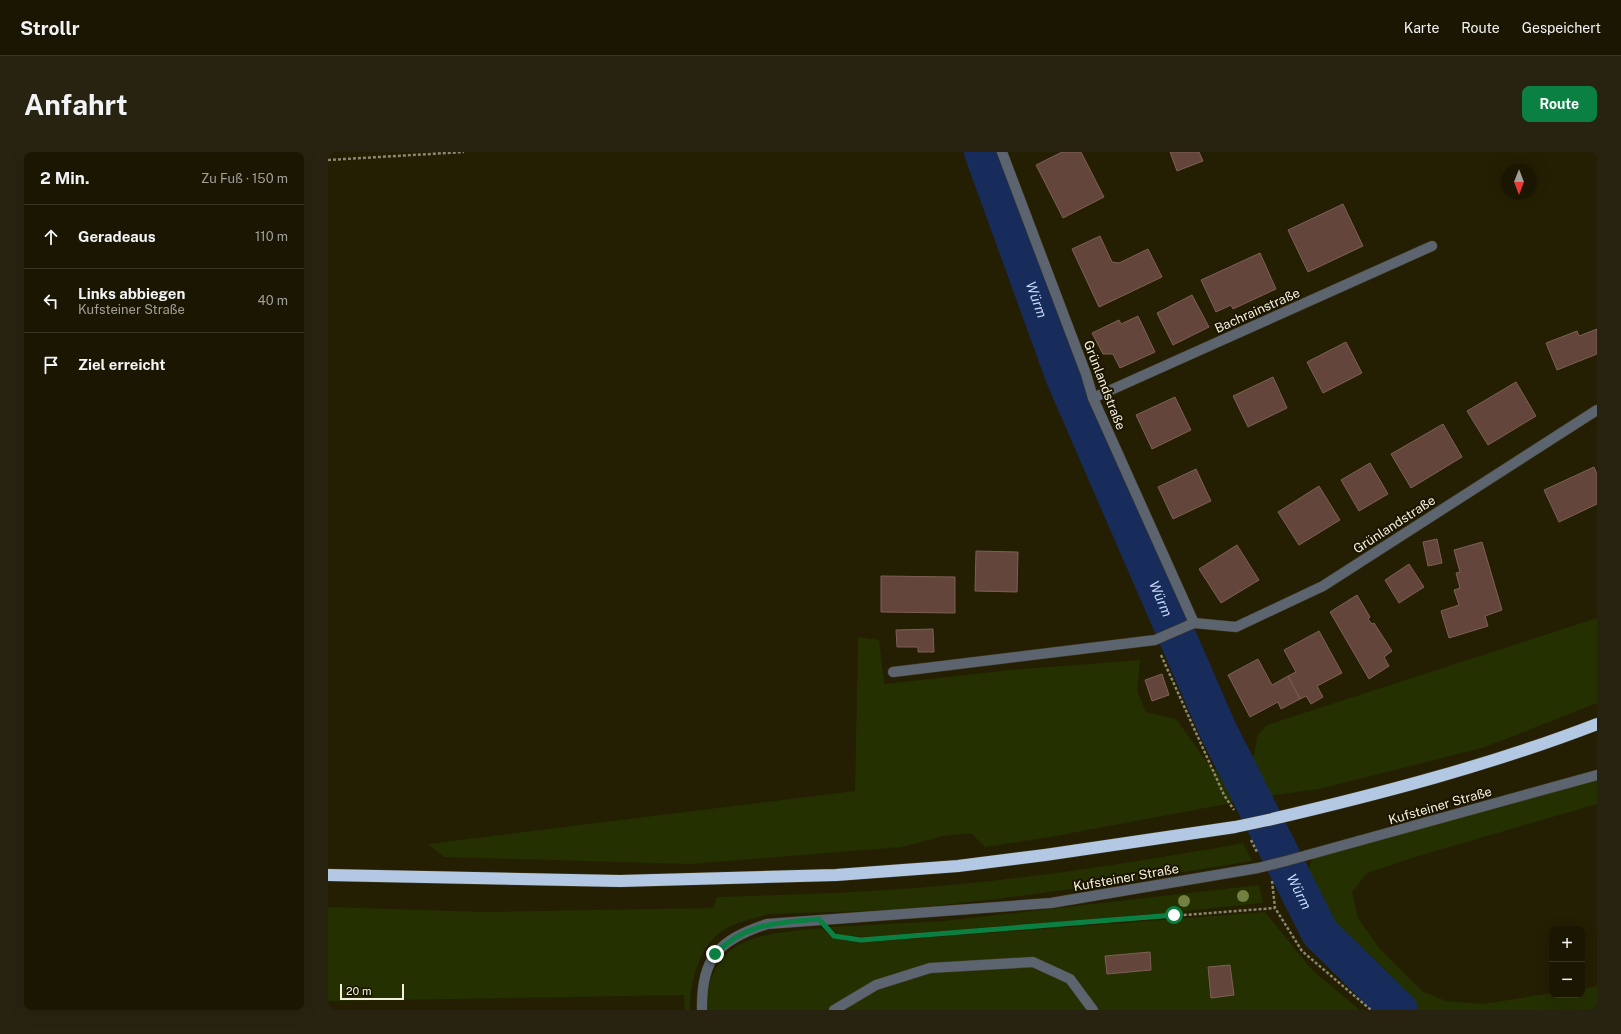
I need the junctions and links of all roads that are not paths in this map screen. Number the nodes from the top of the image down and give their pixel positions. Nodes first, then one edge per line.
1 (1002, 152) edge
2 (1432, 246) dead end
3 (1094, 398) junction
4 (1597, 410) edge
5 (1194, 623) junction
6 (893, 672) dead end
7 (1597, 724) edge
8 (1597, 775) edge
9 (328, 875) edge
10 (702, 1010) edge
11 (834, 1010) edge
12 (1093, 1010) edge

1 - 3 street, Grünlandstraße
2 - 3 street, Bachrainstraße
3 - 5 street, Grünlandstraße
4 - 5 street, Grünlandstraße
5 - 6 street, Grünlandstraße
7 - 9 highway, bridge
8 - 10 street, Kufsteiner Straße, bridge
11 - 12 street

